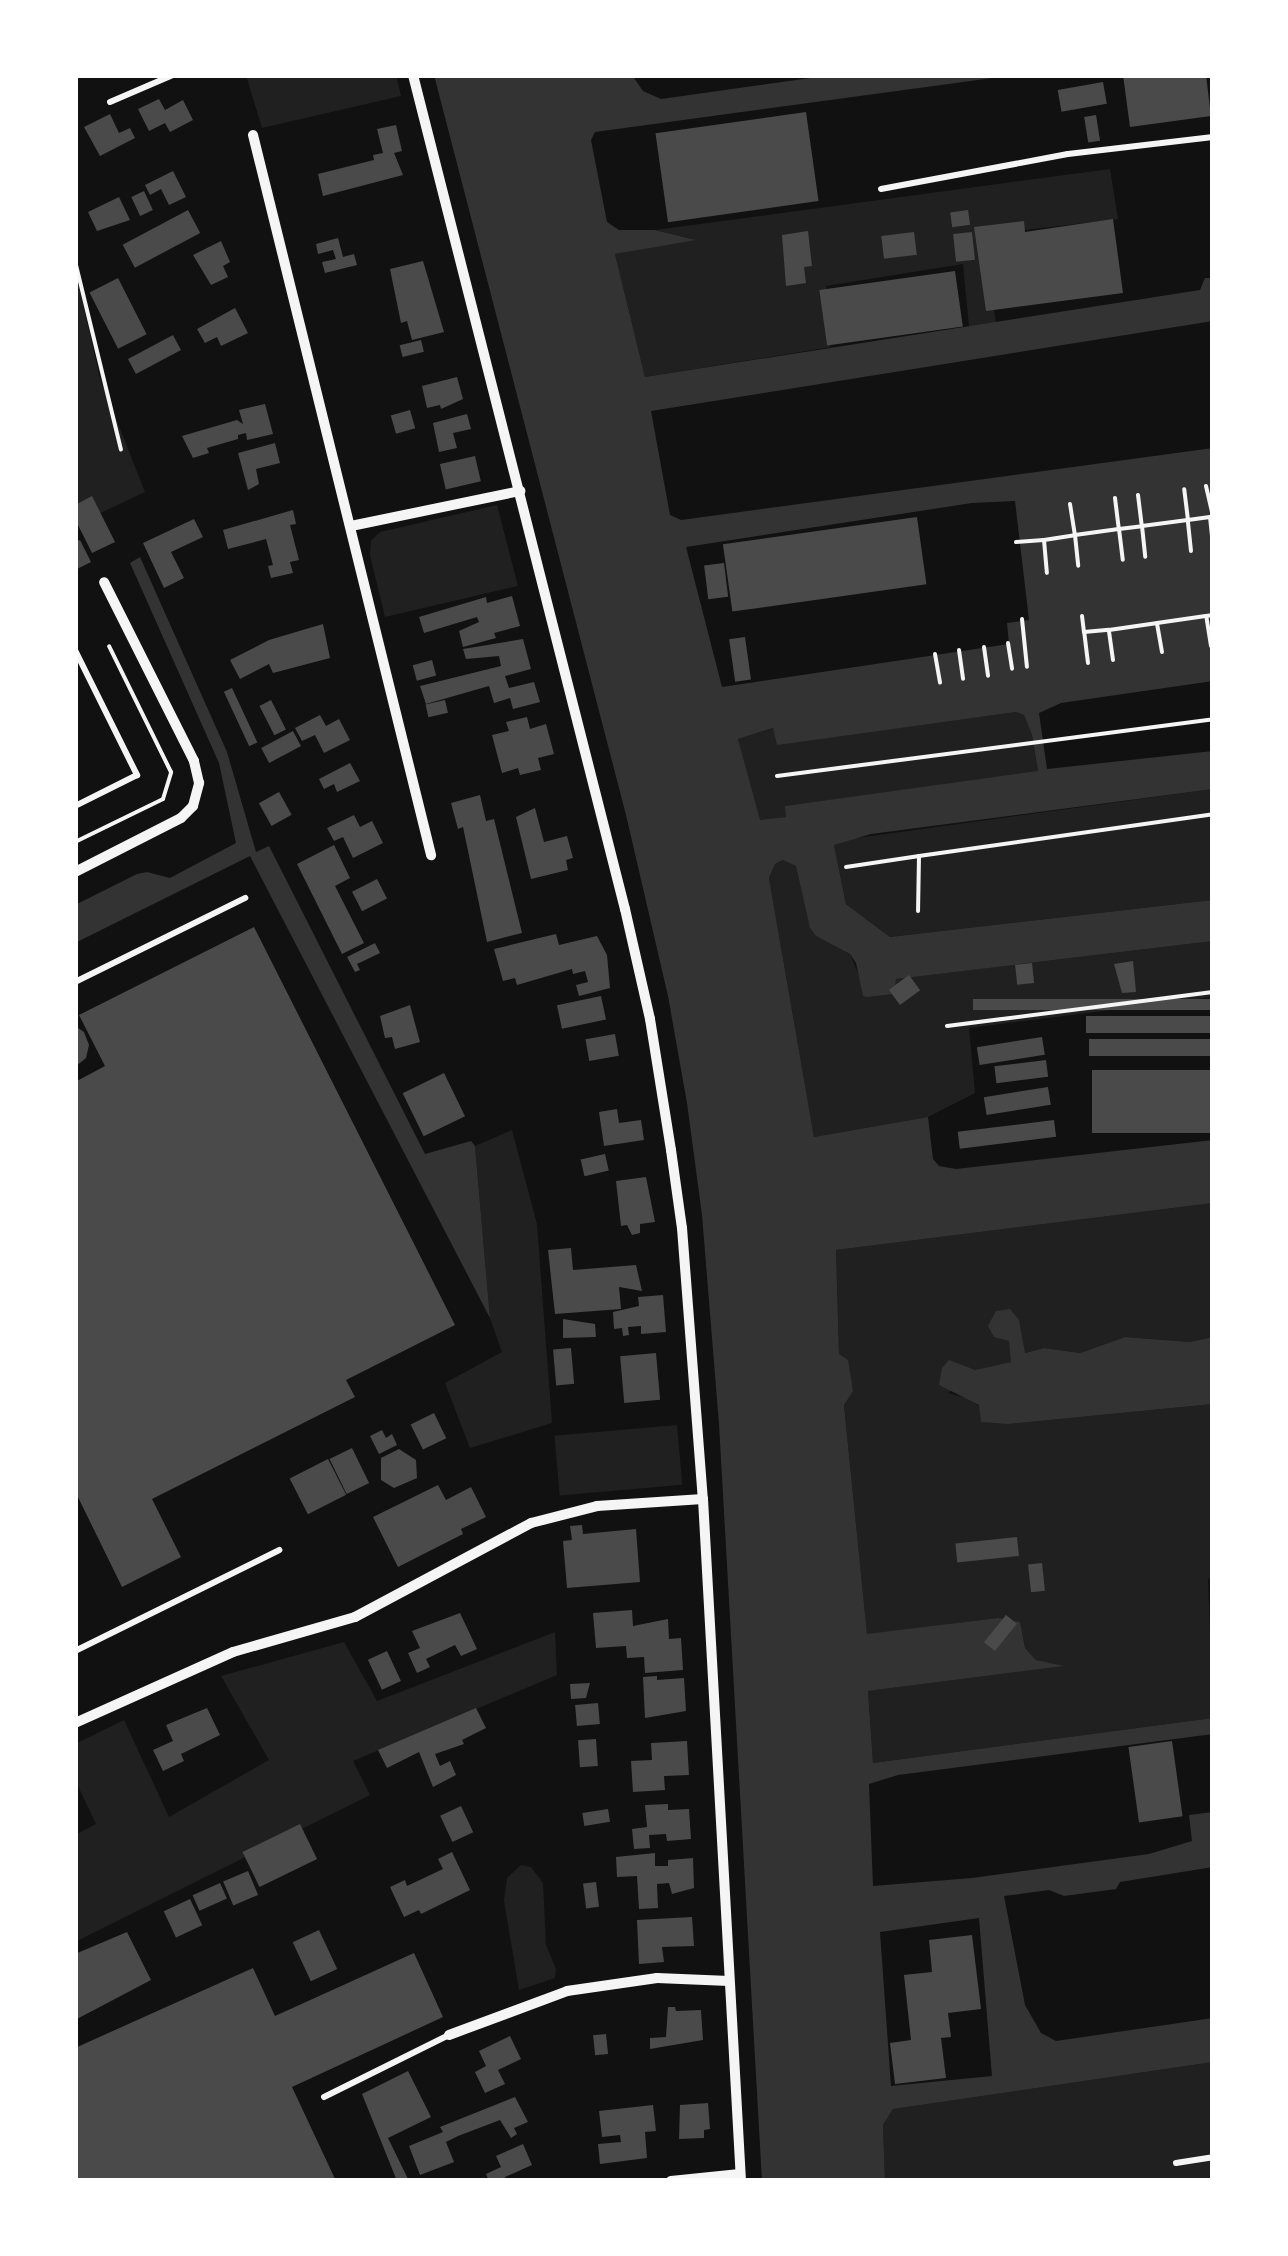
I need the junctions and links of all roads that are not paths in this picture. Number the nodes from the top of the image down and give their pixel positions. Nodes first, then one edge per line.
1 (174, 75) edge
2 (413, 75) edge
3 (110, 102) dead end
4 (253, 135) dead end
5 (1213, 137) edge
6 (882, 189) dead end
7 (520, 491) junction
8 (351, 526) junction
9 (104, 582) dead end
10 (75, 650) edge
11 (75, 806) edge
12 (432, 854) dead end
13 (75, 872) edge
14 (245, 898) dead end
15 (75, 982) edge
16 (703, 1498) junction
17 (279, 1550) dead end
18 (75, 1650) edge
19 (75, 1723) edge
20 (729, 1981) junction
21 (449, 2035) joint
22 (324, 2097) dead end
23 (1213, 2157) edge
24 (1176, 2163) dead end
25 (740, 2178) edge
26 (671, 2181) edge

1 - 3 lane
2 - 7 street
4 - 8 street
5 - 6 lane
7 - 8 street
7 - 16 street
8 - 12 street
9 - 13 street
10 - 11 lane
14 - 15 lane
16 - 19 street
16 - 20 street
17 - 18 lane
20 - 21 street
20 - 25 street
21 - 22 lane
23 - 24 lane
25 - 26 street

